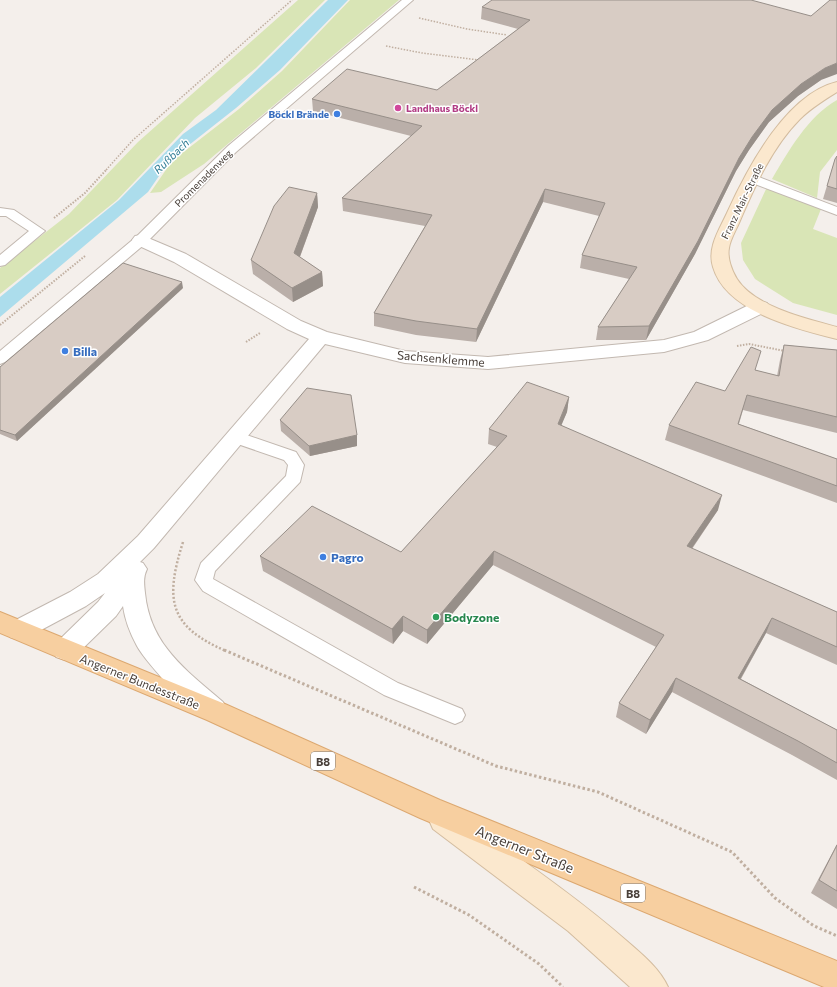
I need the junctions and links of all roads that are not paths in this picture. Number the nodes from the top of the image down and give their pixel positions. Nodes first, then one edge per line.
1 (408, 0) edge
2 (837, 86) edge
3 (751, 178) junction
4 (837, 211) edge
5 (0, 212) edge
6 (141, 240) junction
7 (0, 262) edge
8 (760, 307) junction
9 (837, 333) edge
10 (321, 337) junction
11 (0, 359) edge
12 (235, 437) junction
13 (146, 542) junction
14 (132, 574) junction
15 (10, 626) edge
16 (65, 650) junction
17 (216, 712) junction
18 (455, 715) dead end
19 (430, 809) junction
20 (837, 977) edge
21 (652, 987) edge

1 - 6 lane, Promenadenweg
2 - 3 main road, Franz Mair-Straße
3 - 4 lane
3 - 8 main road, Franz Mair-Straße
5 - 7 lane
6 - 10 street, Sachsenklemme
6 - 11 lane, Promenadenweg
8 - 9 main road, Franz Mair-Straße
8 - 10 street, Sachsenklemme
10 - 12 street
12 - 13 street
12 - 18 lane
13 - 14 street
13 - 15 street
14 - 16 street
14 - 17 street
15 - 16 main road, B8
16 - 17 main road, Angerner Bundesstraße / B8
17 - 19 main road, Angerner Straße / B8
19 - 20 main road, Angerner Straße / B8
19 - 21 main road

